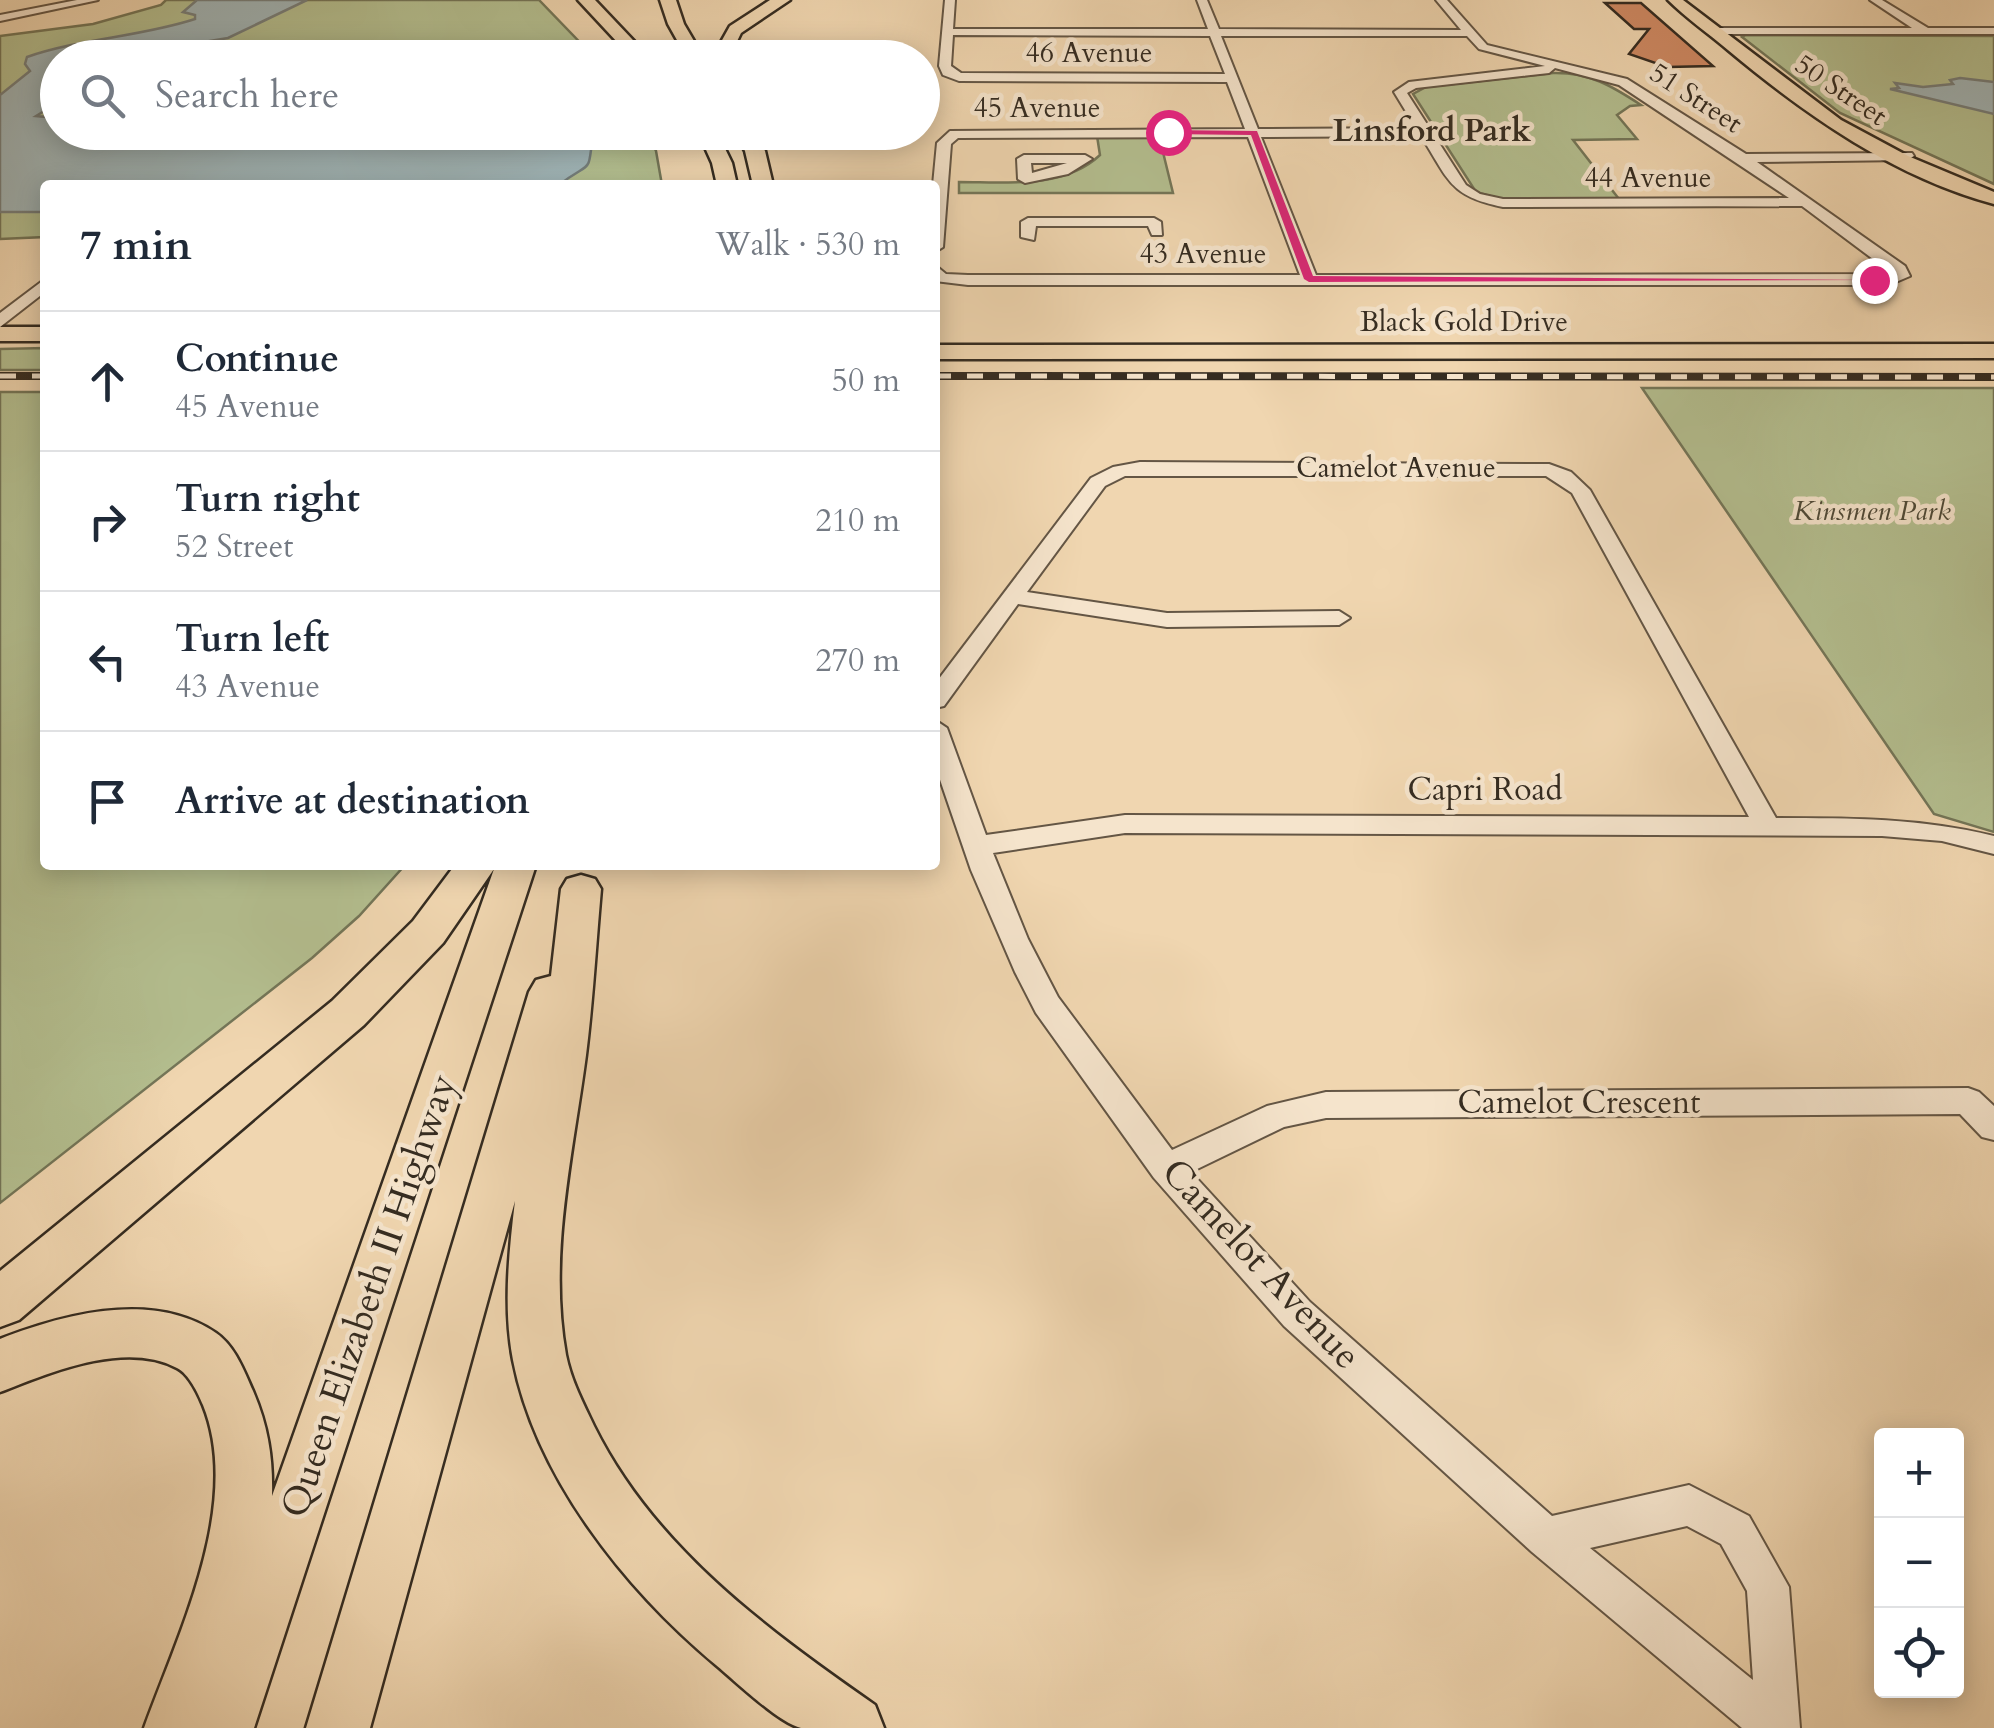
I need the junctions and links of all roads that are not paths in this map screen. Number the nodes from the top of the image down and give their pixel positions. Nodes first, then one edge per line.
1 (93, 0) edge
2 (586, 0) edge
3 (668, 0) edge
4 (782, 0) edge
5 (950, 0) edge
6 (1202, 0) edge
7 (1441, 0) edge
8 (1675, 0) edge
9 (1685, 0) edge
10 (1875, 0) edge
11 (0, 18) edge
12 (1719, 31) junction
13 (1925, 31) junction
14 (1994, 31) edge
15 (948, 32) junction
16 (1215, 33) junction
17 (1468, 33) junction
18 (625, 40) edge
19 (685, 40) edge
20 (726, 40) edge
21 (1570, 67) junction
22 (1232, 78) junction
23 (1082, 132) junction
24 (1254, 132) junction
25 (1425, 132) junction
26 (712, 150) edge
27 (716, 150) edge
28 (753, 150) edge
29 (1901, 156) junction
30 (1743, 158) junction
31 (1086, 159) dead end
32 (722, 163) junction
33 (726, 180) edge
34 (762, 180) edge
35 (940, 189) edge
36 (1994, 195) edge
37 (1808, 202) junction
38 (1157, 232) dead end
39 (1029, 237) dead end
40 (940, 277) edge
41 (1896, 278) joint
42 (1309, 279) junction
43 (40, 288) edge
44 (0, 322) edge
45 (0, 334) edge
46 (40, 334) edge
47 (0, 343) edge
48 (40, 343) edge
49 (1994, 351) edge
50 (940, 352) edge
51 (1013, 597) junction
52 (1339, 618) dead end
53 (940, 692) edge
54 (940, 742) edge
55 (1767, 826) junction
56 (1994, 845) edge
57 (976, 846) junction
58 (474, 870) edge
59 (514, 870) edge
60 (585, 877) edge
61 (1994, 1127) edge
62 (1166, 1168) junction
63 (0, 1303) edge
64 (0, 1366) edge
65 (1546, 1538) junction
66 (176, 1728) edge
67 (222, 1728) edge
68 (338, 1728) edge
69 (852, 1728) edge
70 (1778, 1728) edge

1 - 11 street
2 - 18 highway
3 - 19 highway
4 - 20 highway
5 - 15 street
6 - 16 street
7 - 17 street, 51 Street
8 - 12 main road, 50 Street
9 - 12 main road, 50 Street
10 - 13 street
12 - 13 street
12 - 29 main road, 50 Street
13 - 14 street
15 - 16 street
15 - 22 street, 46 Avenue
16 - 17 street
16 - 22 street
17 - 21 street, 51 Street
21 - 25 street
21 - 30 street, 51 Street
22 - 24 street
23 - 24 street, 45 Avenue
23 - 31 street
23 - 35 street, 45 Avenue
24 - 25 street, 45 Avenue
24 - 42 street
25 - 37 street, 44 Avenue
26 - 32 highway
27 - 32 highway
28 - 34 highway
29 - 30 street
29 - 36 main road, 50 Street
30 - 37 street, 51 Street
32 - 33 highway
37 - 41 street, 51 Street
38 - 39 street
40 - 42 street, 43 Avenue
41 - 42 street, 43 Avenue
43 - 44 street
45 - 46 main road
47 - 48 main road
49 - 50 main road, Black Gold Drive
51 - 52 street
51 - 53 street, Camelot Avenue
51 - 55 street, Camelot Avenue
54 - 57 street, Camelot Avenue
55 - 56 street, Capri Road
55 - 57 street, Capri Road
57 - 62 street, Camelot Avenue
58 - 63 highway
59 - 67 highway, Queen Elizabeth II Highway
60 - 68 highway
60 - 69 highway
61 - 62 street, Camelot Crescent
62 - 65 street, Camelot Avenue
64 - 66 highway
65 - 70 street, Camelot Avenue
65 - 70 street, Camelot Avenue

